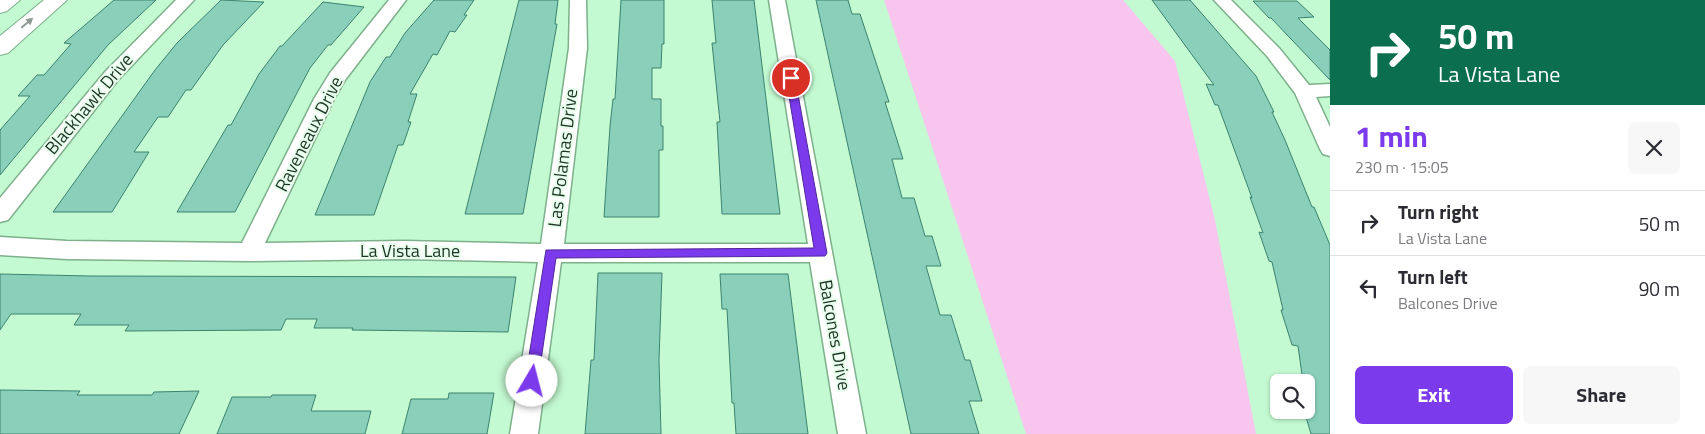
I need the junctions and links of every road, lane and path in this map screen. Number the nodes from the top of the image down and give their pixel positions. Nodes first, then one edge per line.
1 (10, 0) edge
2 (57, 0) edge
3 (186, 0) edge
4 (398, 0) edge
5 (578, 0) edge
6 (777, 0) edge
7 (1222, 0) edge
8 (0, 8) edge
9 (0, 48) edge
10 (1330, 90) edge
11 (1304, 91) junction
12 (1330, 149) edge
13 (0, 214) edge
14 (0, 246) edge
15 (249, 252) junction
16 (551, 253) junction
17 (821, 253) junction
18 (524, 434) edge
19 (852, 434) edge

1 - 8 main road
9 -> 2 main road
3 - 13 street, Blackhawk Drive
4 - 15 street, Raveneaux Drive
5 - 16 street, Las Polamas Drive
6 - 17 street, Balcones Drive
7 - 11 street
10 - 11 street
11 - 12 street
14 - 15 street, La Vista Lane
15 - 16 street, La Vista Lane
16 - 17 street, La Vista Lane
16 - 18 street, Las Polamas Drive
17 - 19 street, Balcones Drive

